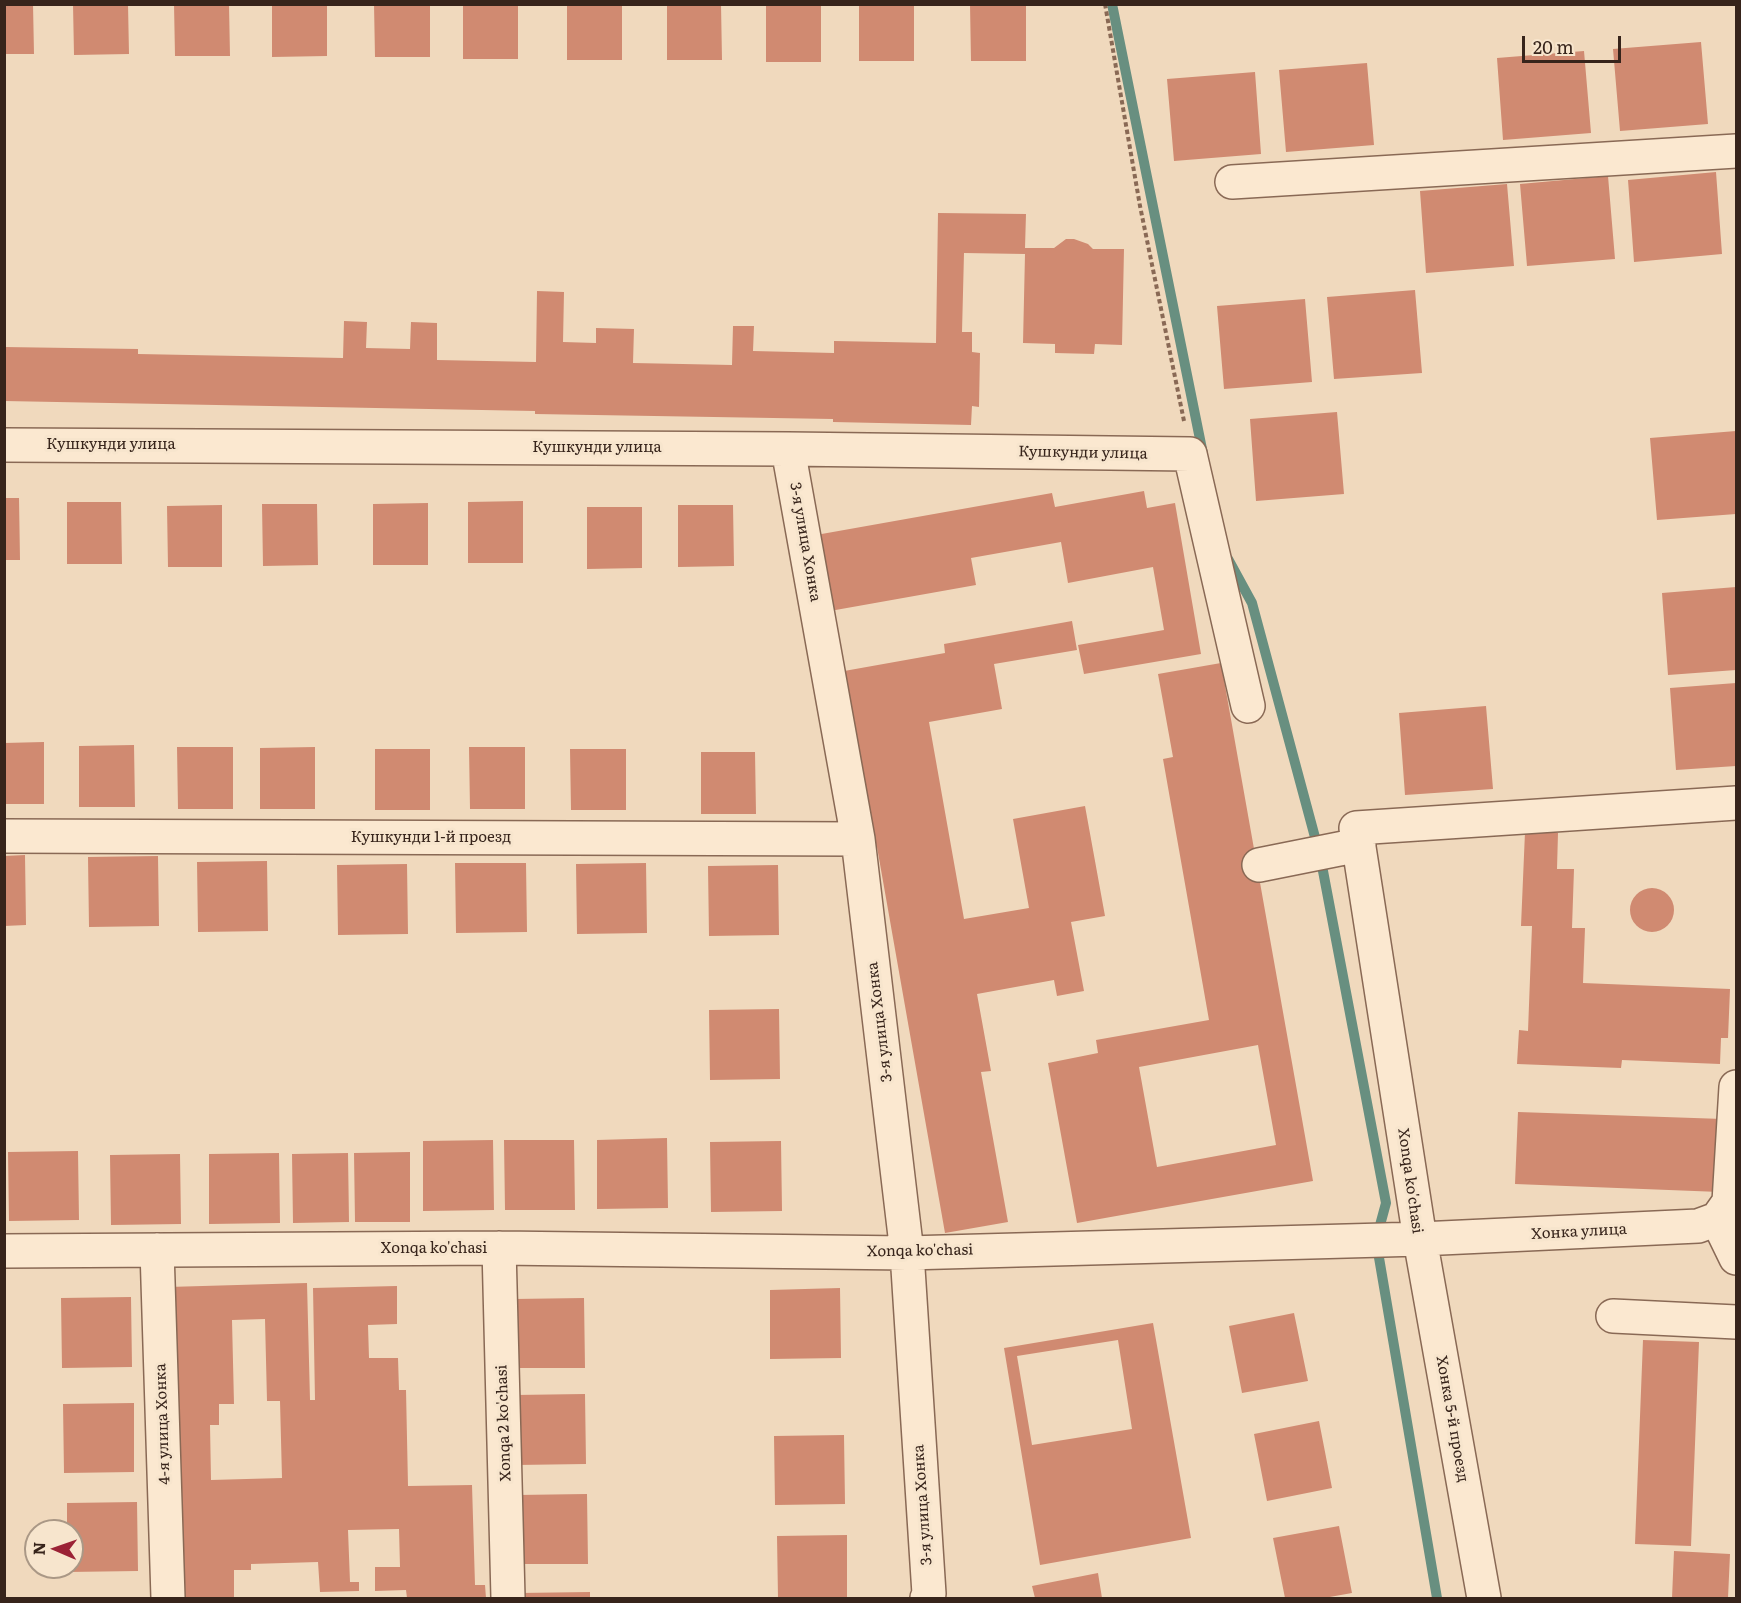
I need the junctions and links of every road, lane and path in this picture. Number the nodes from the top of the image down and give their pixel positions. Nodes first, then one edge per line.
1 (1105, 4) edge
2 (1737, 151) edge
3 (1232, 182) dead end
4 (4, 445) edge
5 (788, 449) junction
6 (1190, 454) junction
7 (1248, 705) dead end
8 (1737, 803) edge
9 (4, 836) edge
10 (1358, 837) junction
11 (858, 839) junction
12 (1259, 865) dead end
13 (1737, 1087) edge
14 (1723, 1211) junction
15 (1420, 1239) junction
16 (499, 1248) junction
17 (157, 1250) junction
18 (4, 1251) edge
19 (907, 1253) junction
20 (1737, 1258) edge
21 (1613, 1317) dead end
22 (1737, 1322) edge
23 (931, 1597) edge
24 (168, 1599) edge
25 (508, 1599) edge
26 (1484, 1599) edge

1 - 6 path
2 - 3 street
4 - 5 street, Кушкунди улица
5 - 6 street, Кушкунди улица
5 - 11 street, 3-я улица Хонка
6 - 7 street
8 - 10 street
9 - 11 street, Кушкунди 1-й проезд
10 - 12 street
10 - 15 street, Xonqa ko'chasi
11 - 19 street, 3-я улица Хонка
13 - 14 street
14 - 15 street, Хонка улица
14 - 20 street
15 - 19 street, Xonqa ko'chasi
15 - 26 street, Хонка 5-й проезд
16 - 17 street, Xonqa ko'chasi
16 - 19 street, Xonqa ko'chasi
16 - 25 street, Xonqa 2 ko'chasi
17 - 18 street, Xonqa ko'chasi
17 - 24 street, 4-я улица Хонка
19 - 23 street, 3-я улица Хонка
21 - 22 street

